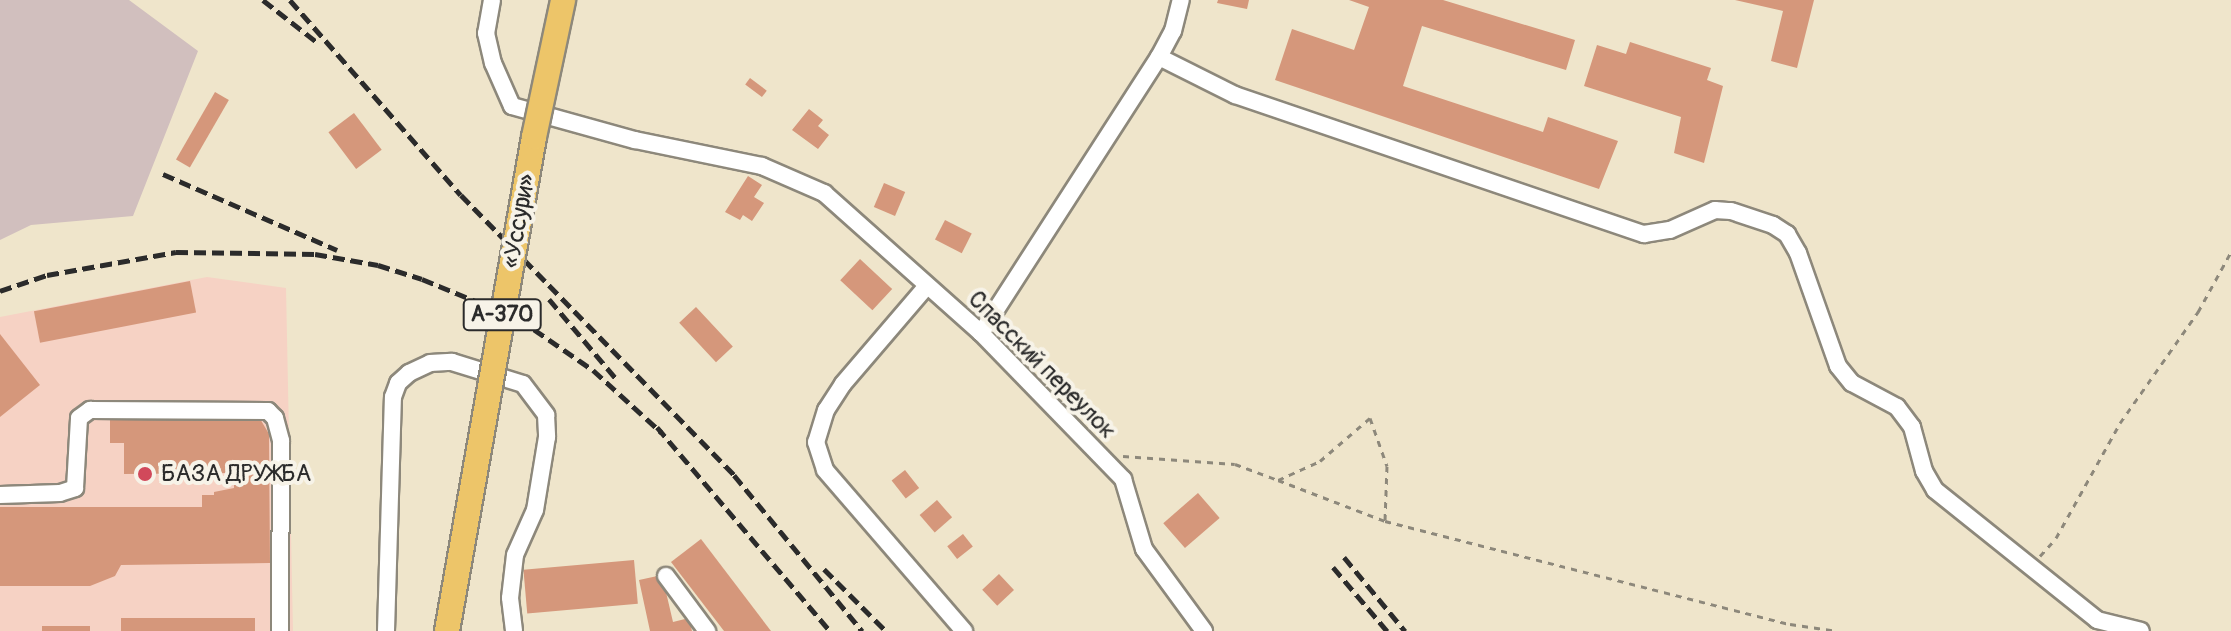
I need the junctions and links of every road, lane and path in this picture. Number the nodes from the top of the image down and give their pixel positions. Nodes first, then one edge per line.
1 (492, 0) edge
2 (563, 0) edge
3 (1181, 0) edge
4 (1159, 57) junction
5 (2231, 252) edge
6 (926, 287) junction
7 (981, 333) junction
8 (1105, 461) junction
9 (1278, 480) junction
10 (0, 495) edge
11 (1385, 521) junction
12 (2031, 566) junction
13 (666, 576) dead end
14 (280, 631) edge
15 (386, 631) edge
16 (447, 631) edge
17 (514, 631) edge
18 (707, 631) edge
19 (964, 631) edge
20 (1204, 631) edge
21 (1837, 631) edge
22 (2141, 631) edge

1 - 6 street, Спасский переулок
2 - 16 highway, «Уссури» / А-370, bridge
3 - 4 street
4 - 7 street
4 - 12 street
5 - 12 path
6 - 7 street, Спасский переулок
6 - 19 street
7 - 8 street, Спасский переулок
8 - 9 path
8 - 20 street, Спасский переулок
9 - 11 path
9 - 11 path
10 - 14 street
11 - 21 path
12 - 22 street
13 - 18 street
15 - 17 street

